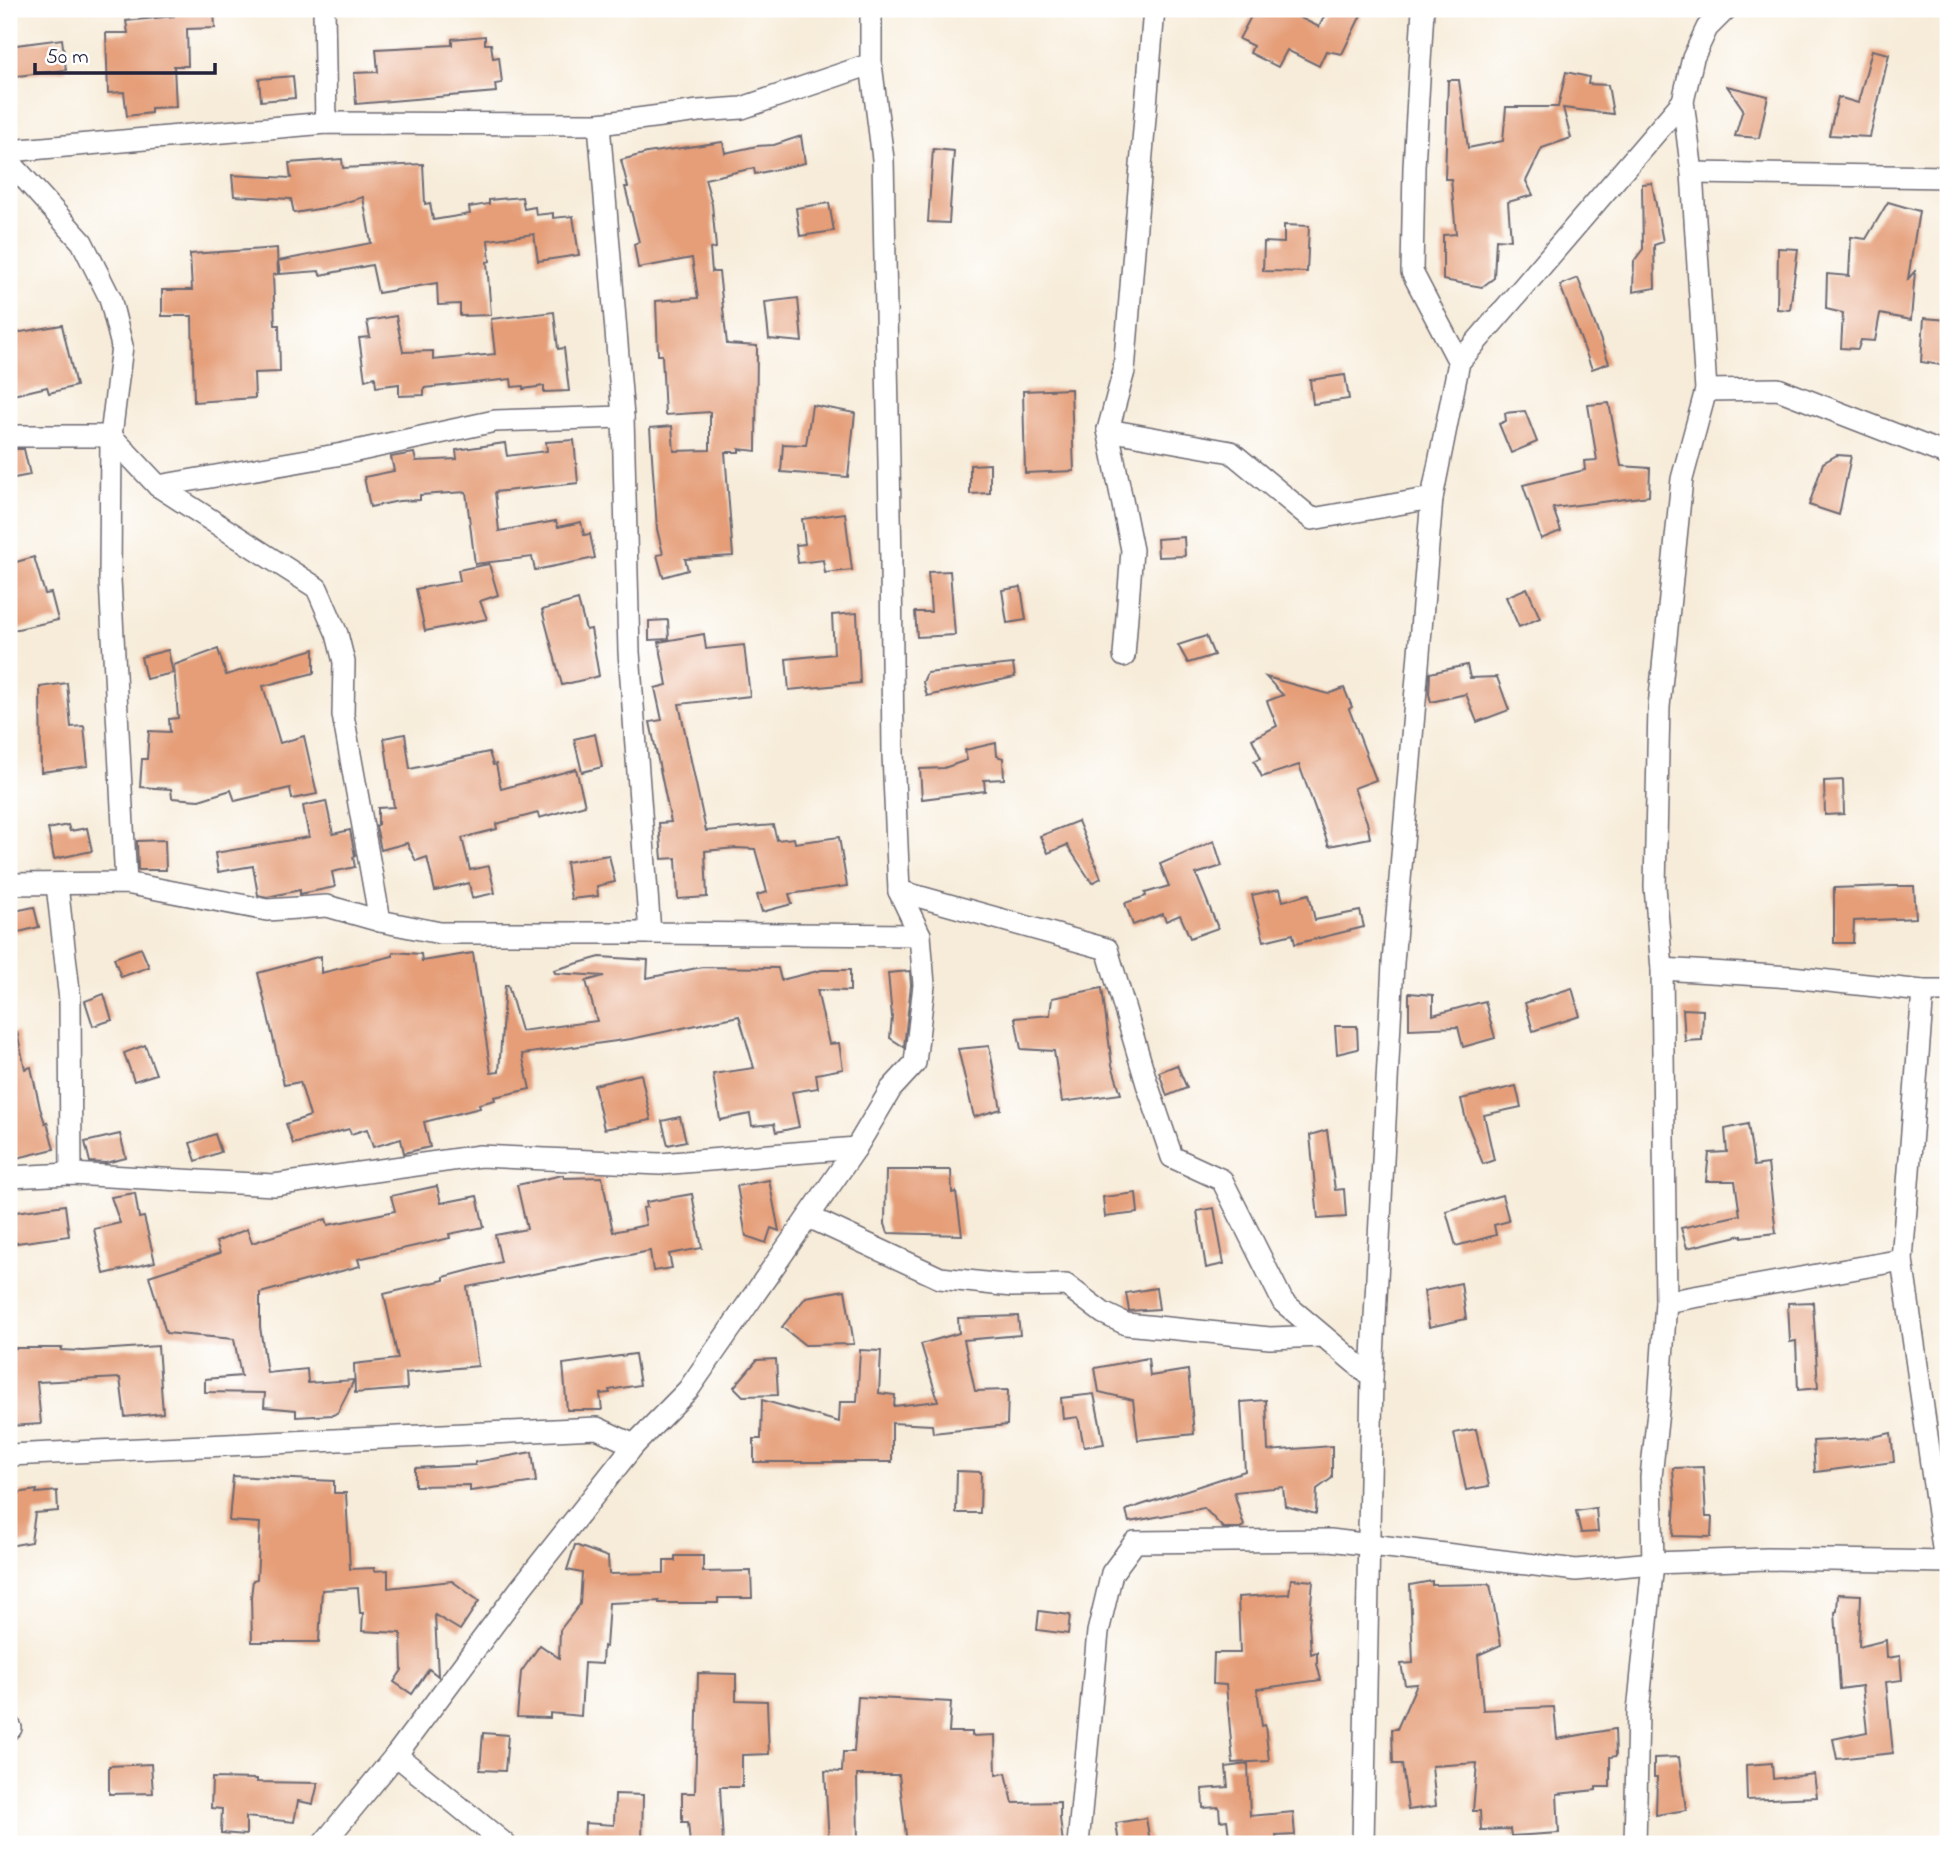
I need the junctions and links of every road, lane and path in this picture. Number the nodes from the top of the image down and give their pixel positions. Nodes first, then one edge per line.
1 (324, 9) edge
2 (871, 9) edge
3 (1154, 9) edge
4 (1423, 9) edge
5 (1726, 9) edge
6 (871, 64) junction
7 (1682, 101) junction
8 (326, 123) junction
9 (599, 124) junction
10 (9, 151) edge
11 (9, 161) edge
12 (1692, 173) junction
13 (1948, 177) edge
14 (1459, 362) junction
15 (1706, 390) junction
16 (623, 417) junction
17 (1108, 430) junction
18 (9, 436) edge
19 (111, 436) junction
20 (1948, 455) edge
21 (158, 486) junction
22 (1432, 498) junction
23 (1124, 656) dead end
24 (126, 883) junction
25 (9, 884) edge
26 (57, 885) junction
27 (899, 891) junction
28 (380, 921) junction
29 (650, 933) junction
30 (920, 935) junction
31 (1662, 969) junction
32 (1923, 991) junction
33 (1948, 991) edge
34 (856, 1148) junction
35 (71, 1174) junction
36 (9, 1177) edge
37 (808, 1217) junction
38 (1902, 1260) junction
39 (1666, 1302) junction
40 (1323, 1336) junction
41 (1372, 1377) junction
42 (634, 1445) junction
43 (9, 1455) edge
44 (1369, 1546) junction
45 (1947, 1562) edge
46 (1653, 1563) junction
47 (396, 1755) junction
48 (323, 1844) edge
49 (505, 1844) edge
50 (1078, 1844) edge
51 (1363, 1844) edge
52 (1635, 1844) edge

1 - 8 street
2 - 6 street
3 - 17 street
4 - 14 street
5 - 7 street
6 - 9 street
6 - 27 street
7 - 12 street
7 - 14 street
8 - 9 street
8 - 10 street
9 - 16 street
11 - 19 street
12 - 13 street
12 - 15 street
14 - 22 street
15 - 20 street
15 - 31 street
16 - 21 street
16 - 29 street
17 - 22 street
17 - 23 street
18 - 19 street
19 - 21 street
19 - 24 street
21 - 28 street
22 - 41 street
24 - 26 street
24 - 28 street
25 - 26 street
26 - 35 street
27 - 30 street
27 - 40 street
28 - 29 street
29 - 30 street
30 - 34 street
31 - 32 street
31 - 39 street
32 - 33 street
32 - 38 street
34 - 35 street
34 - 37 street
35 - 36 street
37 - 40 street
37 - 42 street
38 - 39 street
38 - 45 street
39 - 46 street
40 - 41 street
41 - 44 street
42 - 43 street
42 - 47 street
44 - 46 street
44 - 50 street
44 - 51 street
45 - 46 street
46 - 52 street
47 - 48 street
47 - 49 street

